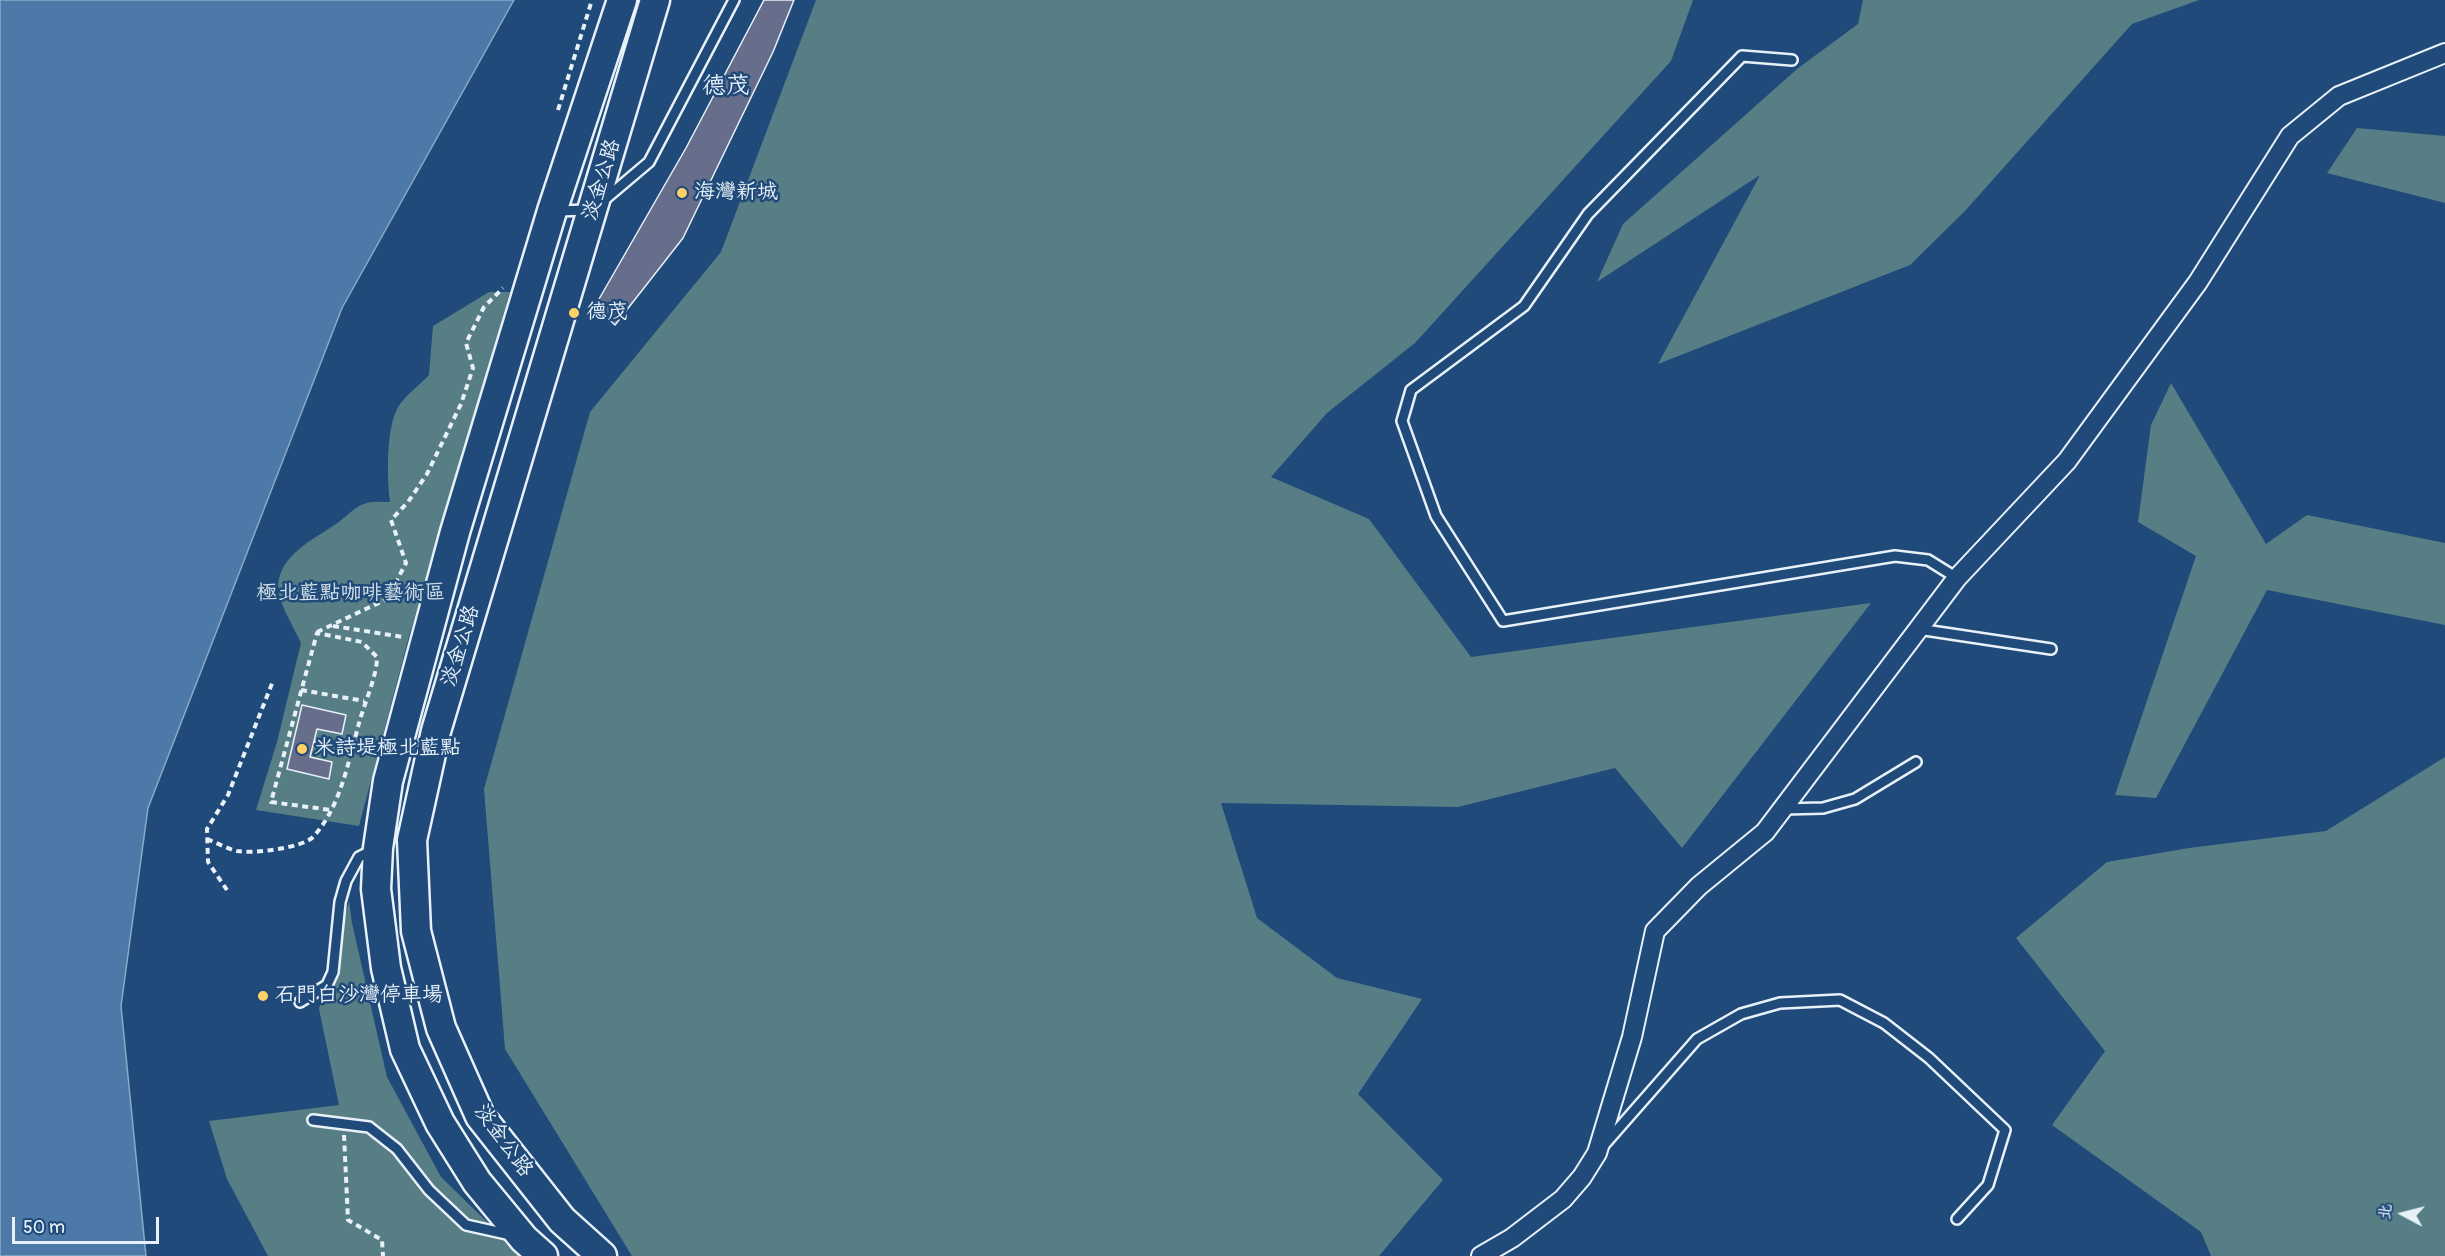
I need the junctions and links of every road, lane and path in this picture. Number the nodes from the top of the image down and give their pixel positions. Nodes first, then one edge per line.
1 (622, 0) edge
2 (655, 0) edge
3 (734, 0) edge
4 (2445, 53) edge
5 (1792, 60) dead end
6 (592, 210) junction
7 (552, 211) junction
8 (505, 286) dead end
9 (1957, 578) junction
10 (332, 626) junction
11 (1918, 629) junction
12 (317, 633) junction
13 (404, 637) dead end
14 (2051, 649) dead end
15 (273, 681) dead end
16 (301, 690) junction
17 (364, 701) junction
18 (314, 741) dead end
19 (353, 745) junction
20 (374, 748) dead end
21 (1916, 762) dead end
22 (1782, 809) junction
23 (331, 810) junction
24 (207, 839) junction
25 (378, 848) junction
26 (227, 890) dead end
27 (300, 1002) dead end
28 (314, 1120) dead end
29 (343, 1124) junction
30 (1597, 1154) junction
31 (1957, 1219) dead end
32 (534, 1247) edge
33 (383, 1256) edge
34 (602, 1256) edge
35 (1481, 1256) edge

1 - 7 main road, 淡金公路
2 - 6 main road, 淡金公路
3 - 6 lane
4 - 9 street
5 - 9 lane
6 - 7 lane
6 - 34 main road, 淡金公路
7 - 25 main road, 淡金公路
8 - 10 path
9 - 11 street
10 - 12 path
10 - 13 path
11 - 14 lane
11 - 22 street
12 - 16 path
12 - 17 path
15 - 24 path
16 - 17 path
16 - 23 path
17 - 19 path
18 - 19 path
19 - 20 path
19 - 23 path
21 - 22 lane
22 - 30 street
23 - 24 path
24 - 26 path
25 - 27 lane
25 - 32 main road, 淡金公路
28 - 29 lane
29 - 32 lane
29 - 33 path
30 - 31 lane
30 - 35 street

